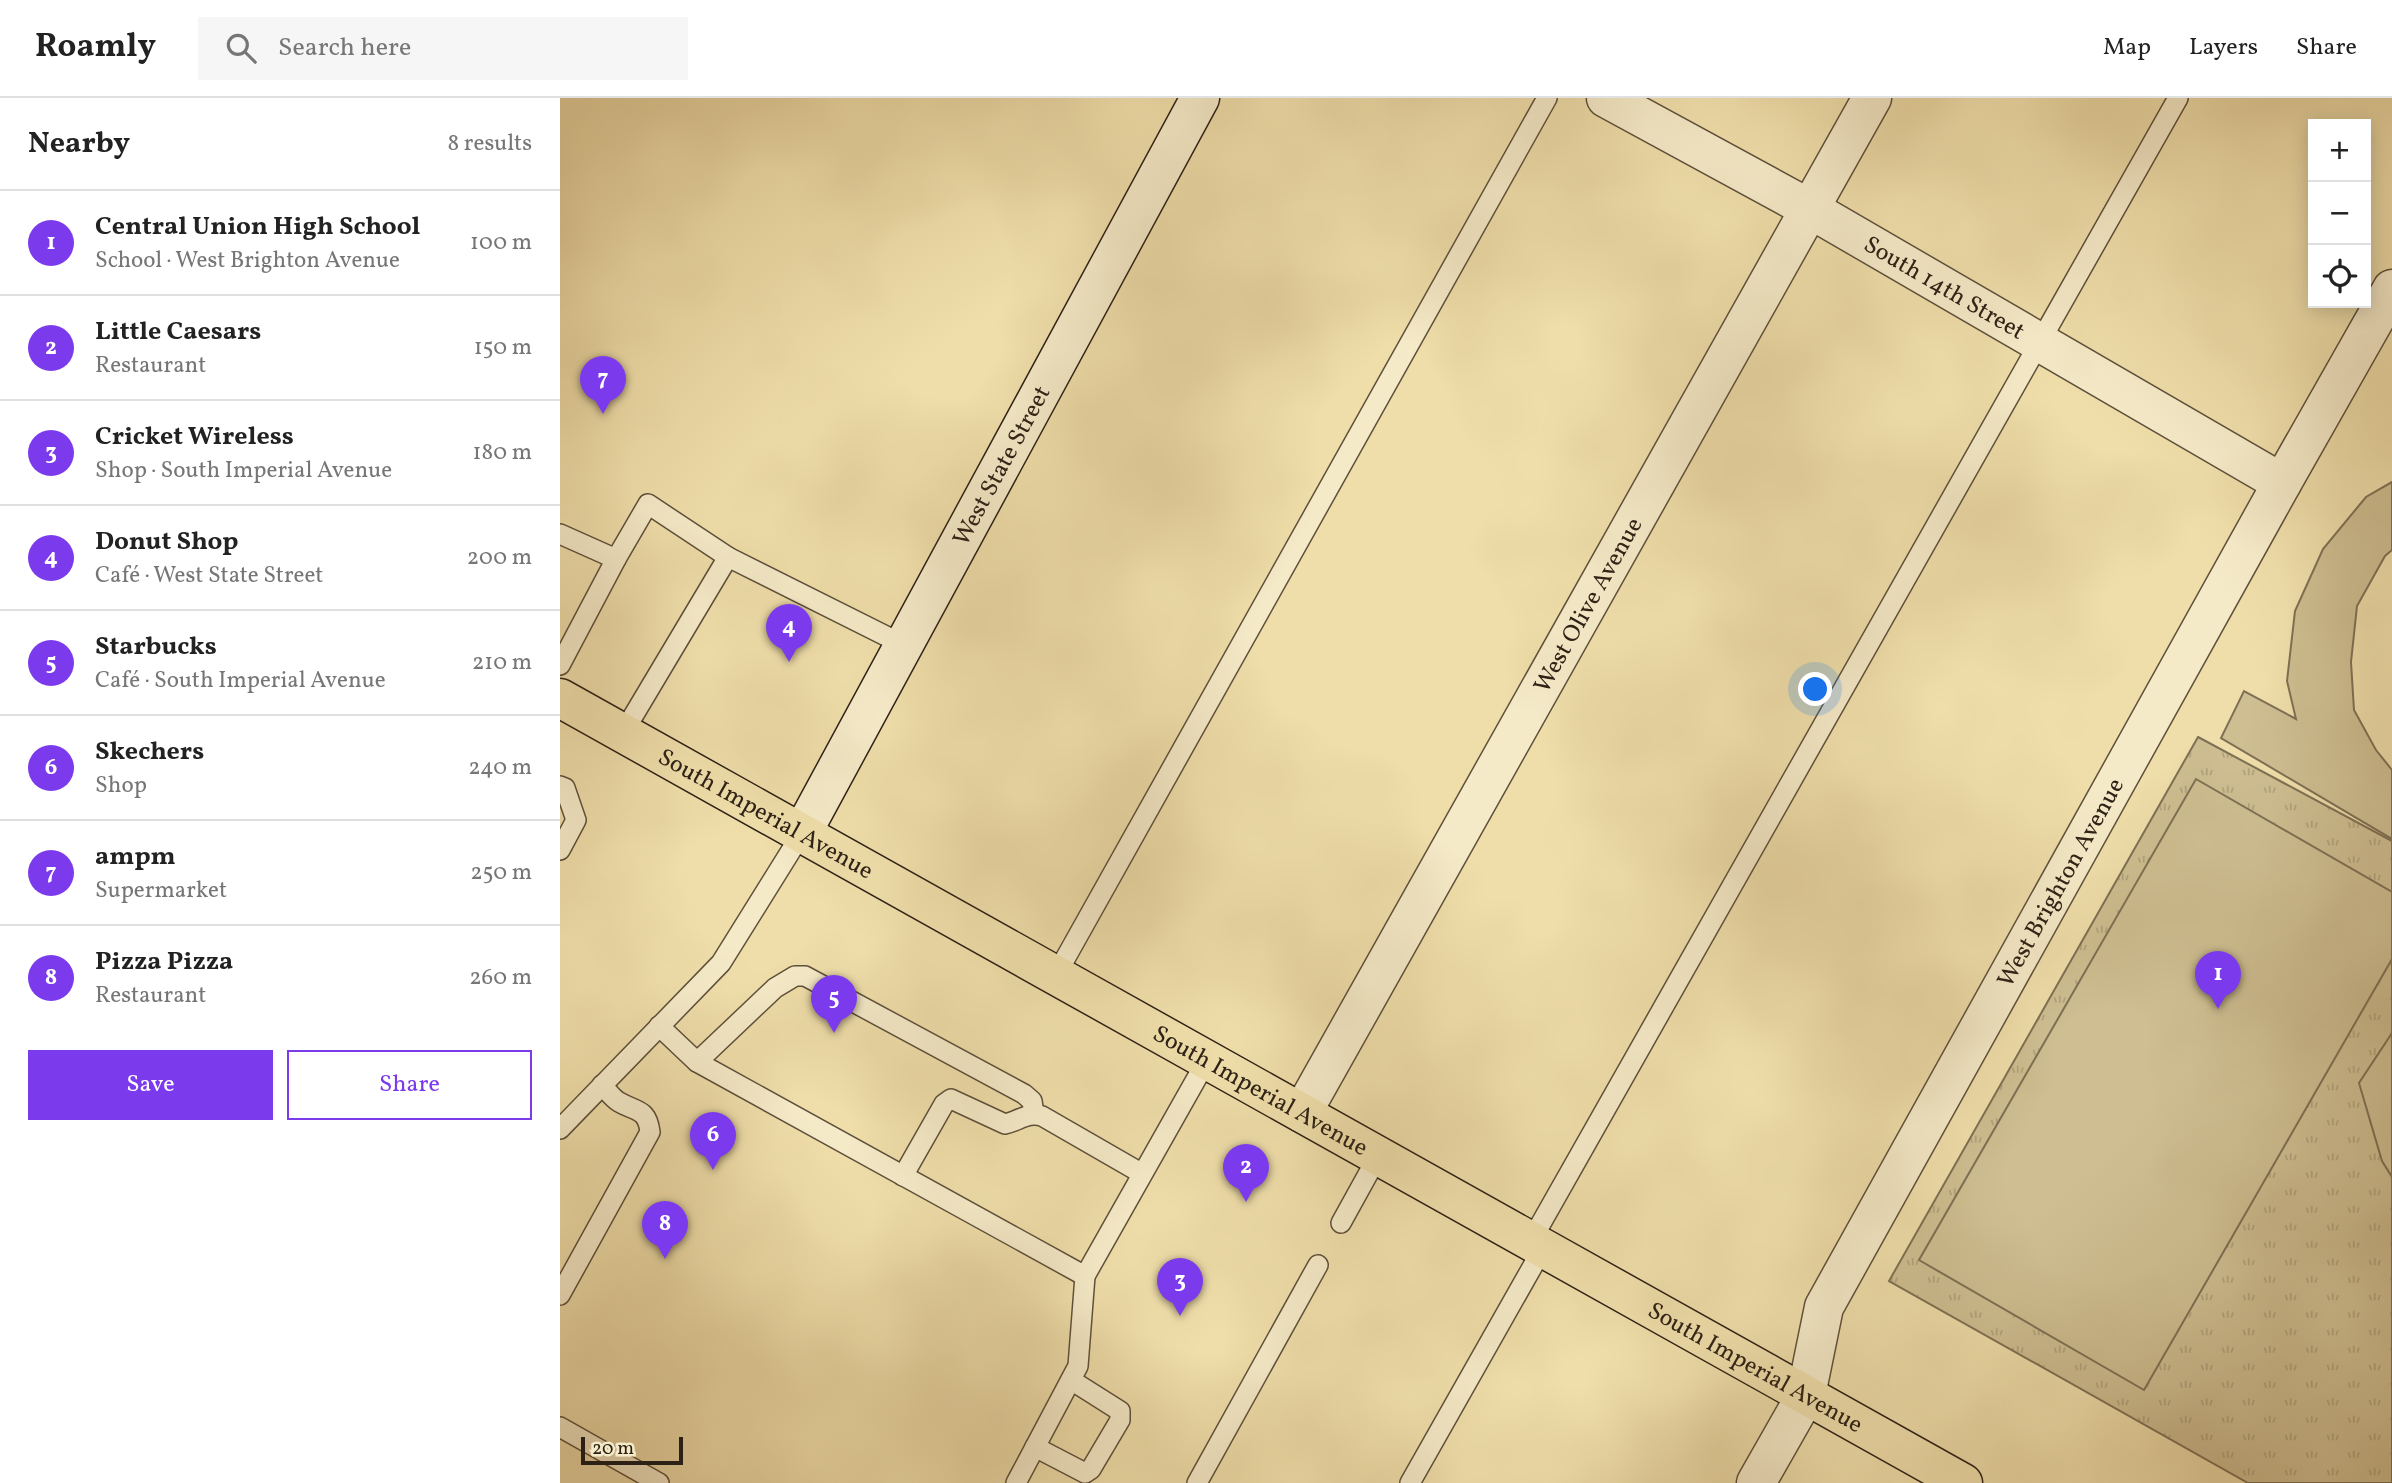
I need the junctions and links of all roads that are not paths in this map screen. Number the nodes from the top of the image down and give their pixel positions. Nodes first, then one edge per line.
1 (1200, 98) edge
2 (1547, 98) edge
3 (1606, 98) edge
4 (1872, 98) edge
5 (2178, 98) edge
6 (1810, 209) junction
7 (2392, 289) edge
8 (2040, 341) junction
9 (2282, 482) junction
10 (560, 534) edge
11 (728, 557) junction
12 (616, 559) junction
13 (904, 645) junction
14 (560, 665) edge
15 (560, 698) edge
16 (623, 733) junction
17 (560, 786) edge
18 (802, 833) junction
19 (560, 850) edge
20 (1056, 975) junction
21 (659, 1026) junction
22 (1207, 1060) junction
23 (697, 1062) junction
24 (602, 1084) junction
25 (1302, 1113) junction
26 (1034, 1114) junction
27 (560, 1129) edge
28 (1378, 1156) junction
29 (1141, 1173) junction
30 (903, 1176) junction
31 (1341, 1223) dead end
32 (1537, 1244) junction
33 (1318, 1265) dead end
34 (1084, 1276) junction
35 (560, 1295) edge
36 (1071, 1380) junction
37 (1806, 1395) junction
38 (560, 1427) edge
39 (1035, 1447) junction
40 (659, 1483) edge
41 (1016, 1483) edge
42 (1197, 1483) edge
43 (1410, 1483) edge
44 (1756, 1483) edge
45 (1963, 1483) edge

1 - 13 street, West State Street
2 - 20 lane
3 - 6 street, South 14th Street
4 - 6 street, West Olive Avenue
5 - 8 lane
6 - 8 street, South 14th Street
6 - 25 street, West Olive Avenue
7 - 9 street, West Brighton Avenue
8 - 9 street, South 14th Street
8 - 32 lane
9 - 37 street, West Brighton Avenue
10 - 12 lane
11 - 12 lane
11 - 13 lane
11 - 16 lane
12 - 14 lane
13 - 18 street, West State Street
15 - 16 highway, South Imperial Avenue
16 - 18 highway, South Imperial Avenue
17 - 19 lane
18 - 20 highway, South Imperial Avenue
18 - 21 lane
20 - 22 highway, South Imperial Avenue
21 - 23 lane
21 - 24 lane
22 - 25 highway, South Imperial Avenue
22 - 29 lane
23 - 26 lane
23 - 30 lane
24 - 27 lane
24 - 35 lane
25 - 28 highway, South Imperial Avenue
26 - 29 lane
26 - 30 lane
28 - 31 lane
28 - 32 highway, South Imperial Avenue
29 - 34 lane
30 - 34 lane
32 - 37 highway, South Imperial Avenue
32 - 43 lane
33 - 42 lane
34 - 36 lane
36 - 39 lane
36 - 39 lane
37 - 44 street, West Brighton Avenue
37 - 45 highway, South Imperial Avenue
38 - 40 lane
39 - 41 lane

